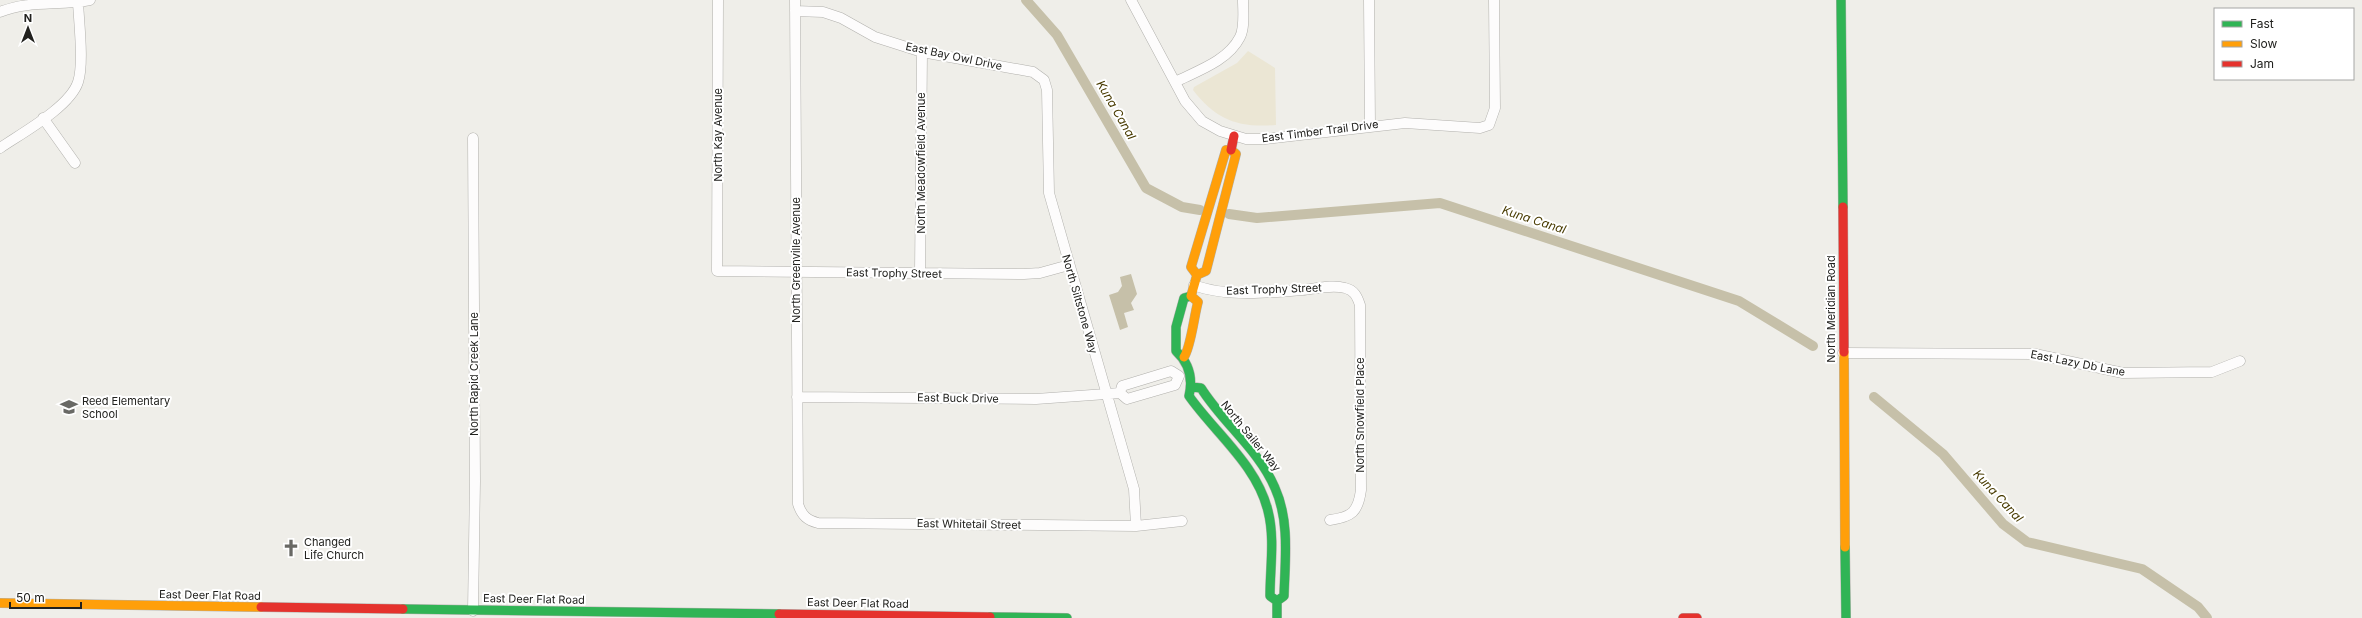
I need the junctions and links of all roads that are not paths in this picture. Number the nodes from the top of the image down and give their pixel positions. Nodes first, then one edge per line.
1 (90, 0) edge
2 (718, 0) edge
3 (795, 0) edge
4 (1131, 0) edge
5 (1243, 0) edge
6 (1369, 0) edge
7 (1494, 0) edge
8 (1842, 0) edge
9 (78, 2) junction
10 (795, 11) junction
11 (0, 12) edge
12 (922, 52) junction
13 (1044, 80) joint
14 (1175, 82) junction
15 (43, 118) junction
16 (1370, 125) junction
17 (1234, 136) junction
18 (473, 138) dead end
19 (0, 148) edge
20 (1231, 150) junction
21 (75, 163) dead end
22 (1069, 264) junction
23 (717, 271) joint
24 (796, 271) junction
25 (920, 273) junction
26 (1195, 280) junction
27 (1354, 292) joint
28 (1192, 296) junction
29 (1843, 353) junction
30 (1184, 356) junction
31 (2240, 361) dead end
32 (1184, 375) junction
33 (1192, 387) junction
34 (1120, 393) junction
35 (1107, 395) junction
36 (797, 397) junction
37 (804, 517) joint
38 (1330, 520) dead end
39 (1182, 521) dead end
40 (1136, 526) junction
41 (1277, 601) junction
42 (0, 603) edge
43 (473, 611) junction
44 (700, 616) edge
45 (1067, 618) edge
46 (1277, 618) edge
47 (1683, 618) edge
48 (1697, 618) edge
49 (1846, 618) edge

1 - 9 street
2 - 23 street, North Kay Avenue
3 - 10 street, North Greenville Avenue
4 - 14 street, East Timber Trail Drive
5 - 14 street
6 - 16 street
7 - 16 street, East Timber Trail Drive
8 - 29 main road, North Meridian Road
9 - 11 street
9 - 15 street
10 - 12 street, East Bay Owl Drive
10 - 24 street, North Greenville Avenue
12 - 13 street, East Bay Owl Drive
12 - 25 street, North Meadowfield Avenue
13 - 22 street, North Siltstone Way
14 - 17 street, East Timber Trail Drive
15 - 19 street
15 - 21 street
16 - 17 street, East Timber Trail Drive
17 - 20 main road, North Sailer Way
18 - 43 street, North Rapid Creek Lane
20 - 26 main road, North Sailer Way
20 - 26 main road, North Sailer Way
22 - 25 street, East Trophy Street
22 - 35 street, North Siltstone Way
23 - 24 street, East Trophy Street
24 - 25 street, East Trophy Street
24 - 36 street, North Greenville Avenue
26 - 27 street, East Trophy Street
26 - 28 main road, North Sailer Way
27 - 38 street, North Snowfield Place
28 - 30 main road, North Sailer Way
28 - 30 main road, North Sailer Way
29 - 31 street, East Lazy Db Lane
29 - 49 main road, North Meridian Road
30 - 32 main road, North Sailer Way
32 - 33 main road, North Sailer Way
32 - 34 street, East Buck Drive
32 - 34 street, East Buck Drive
33 - 41 main road, North Sailer Way
33 - 41 main road, North Sailer Way
34 - 35 street, East Buck Drive
35 - 36 street, East Buck Drive
35 - 40 street, North Siltstone Way
36 - 37 street, North Greenville Avenue
37 - 40 street, East Whitetail Street
39 - 40 street, East Whitetail Street
41 - 46 main road, North Sailer Way
42 - 43 main road, East Deer Flat Road
43 - 44 main road, East Deer Flat Road
44 - 45 main road, East Deer Flat Road
47 - 48 main road

